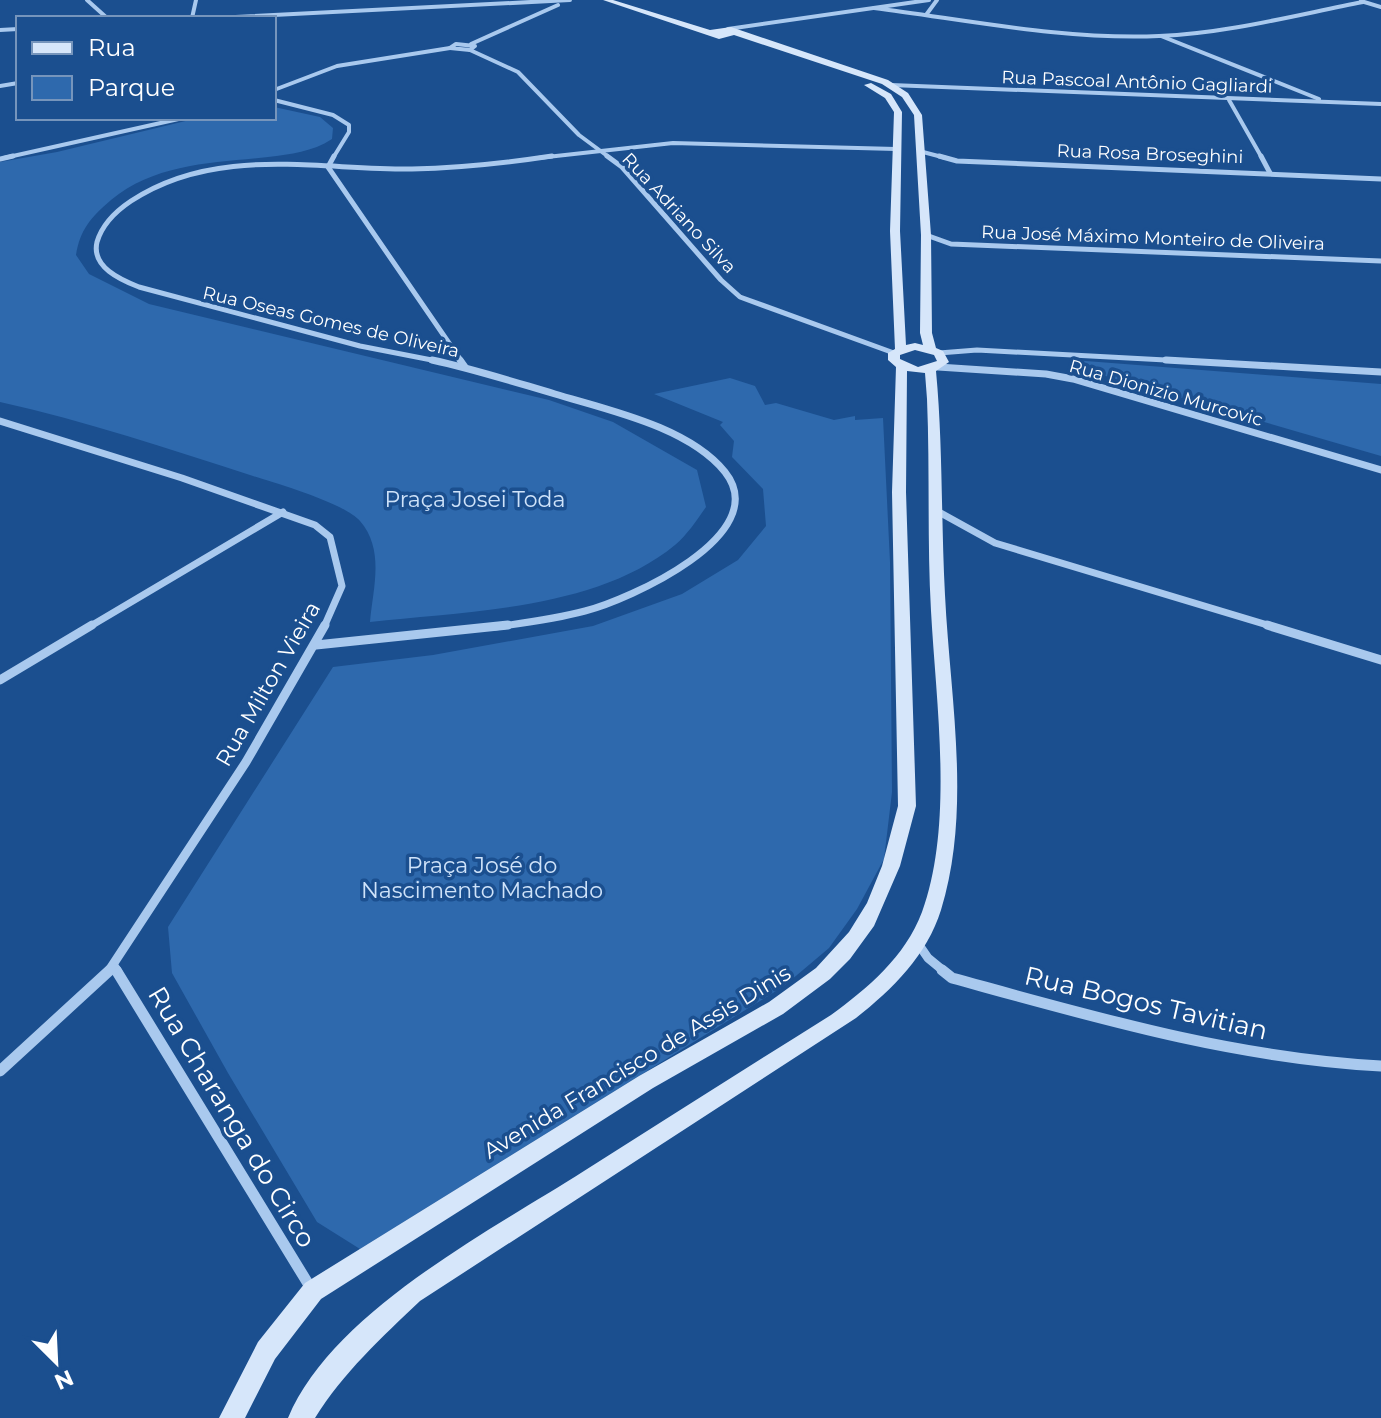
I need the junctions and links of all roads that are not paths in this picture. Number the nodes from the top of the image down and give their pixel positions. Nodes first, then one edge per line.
1 (87, 0) edge
2 (570, 0) edge
3 (606, 0) edge
4 (630, 0) edge
5 (929, 0) edge
6 (937, 0) edge
7 (1356, 0) edge
8 (564, 2) junction
9 (1363, 2) edge
10 (1381, 7) edge
11 (874, 8) junction
12 (926, 15) junction
13 (105, 16) edge
14 (259, 16) edge
15 (777, 23) junction
16 (729, 32) junction
17 (1160, 36) junction
18 (471, 47) junction
19 (891, 85) junction
20 (276, 89) edge
21 (1229, 100) junction
22 (276, 101) edge
23 (1327, 102) junction
24 (1381, 104) edge
25 (174, 120) edge
26 (896, 149) junction
27 (598, 150) junction
28 (919, 151) junction
29 (0, 159) edge
30 (328, 167) junction
31 (1270, 173) junction
32 (1381, 179) edge
33 (926, 235) junction
34 (1381, 261) edge
35 (1002, 352) junction
36 (1051, 354) junction
37 (899, 356) junction
38 (934, 359) junction
39 (465, 367) junction
40 (1001, 372) junction
41 (1381, 372) edge
42 (1046, 374) junction
43 (0, 421) edge
44 (1381, 470) edge
45 (937, 511) junction
46 (283, 512) junction
47 (316, 645) junction
48 (1381, 660) edge
49 (0, 680) edge
50 (917, 942) junction
51 (114, 966) junction
52 (1381, 1066) edge
53 (0, 1071) edge
54 (313, 1291) junction
55 (232, 1418) edge
56 (301, 1418) edge

1 - 13 street
2 - 8 street
3 - 16 main road
4 - 16 main road, Avenida Francisco de Assis Dinis
5 - 11 street
6 - 12 street
7 - 9 street
8 - 14 street
8 - 18 street
9 - 10 street
9 - 17 street
11 - 12 street
11 - 15 street
12 - 17 street
15 - 16 street
15 - 16 street
16 - 19 main road, Avenida Francisco de Assis Dinis
16 - 26 main road, Avenida Francisco de Assis Dinis
17 - 23 street
18 - 20 street
18 - 27 street, Rua Adriano Silva
19 - 21 street, Rua Pascoal Antônio Gagliardi
19 - 28 main road, Avenida Francisco de Assis Dinis
21 - 23 street, Rua Pascoal Antônio Gagliardi
21 - 31 street
22 - 30 street
23 - 24 street, Rua Pascoal Antônio Gagliardi
25 - 29 street
26 - 27 street, Rua Oseas Gomes de Oliveira
26 - 37 main road, Avenida Francisco de Assis Dinis
27 - 30 street, Rua Oseas Gomes de Oliveira
27 - 37 street, Rua Adriano Silva
28 - 31 street, Rua Rosa Broseghini
28 - 33 main road, Avenida Francisco de Assis Dinis
30 - 39 street
30 - 39 street, Rua Oseas Gomes de Oliveira
31 - 32 street, Rua Rosa Broseghini
33 - 34 street, Rua José Máximo Monteiro de Oliveira
33 - 38 main road, Avenida Francisco de Assis Dinis
35 - 36 street
35 - 38 street
35 - 40 street
36 - 41 street
36 - 42 street
37 - 38 main road
37 - 38 main road
37 - 54 main road, Avenida Francisco de Assis Dinis
38 - 40 street, Rua Dionizio Murcovic
38 - 45 main road, Avenida Francisco de Assis Dinis
39 - 47 street, Rua Oseas Gomes de Oliveira
40 - 42 street, Rua Dionizio Murcovic
42 - 44 street, Rua Dionizio Murcovic
43 - 46 street, Rua Milton Vieira
45 - 48 street
45 - 50 main road, Avenida Francisco de Assis Dinis
46 - 47 street, Rua Milton Vieira
46 - 49 street
47 - 51 street, Rua Milton Vieira
50 - 52 street, Rua Bogos Tavitian
50 - 56 main road, Avenida Francisco de Assis Dinis
51 - 53 street, Rua Milton Vieira
51 - 54 street, Rua Charanga do Circo
54 - 55 main road, Avenida Francisco de Assis Dinis

